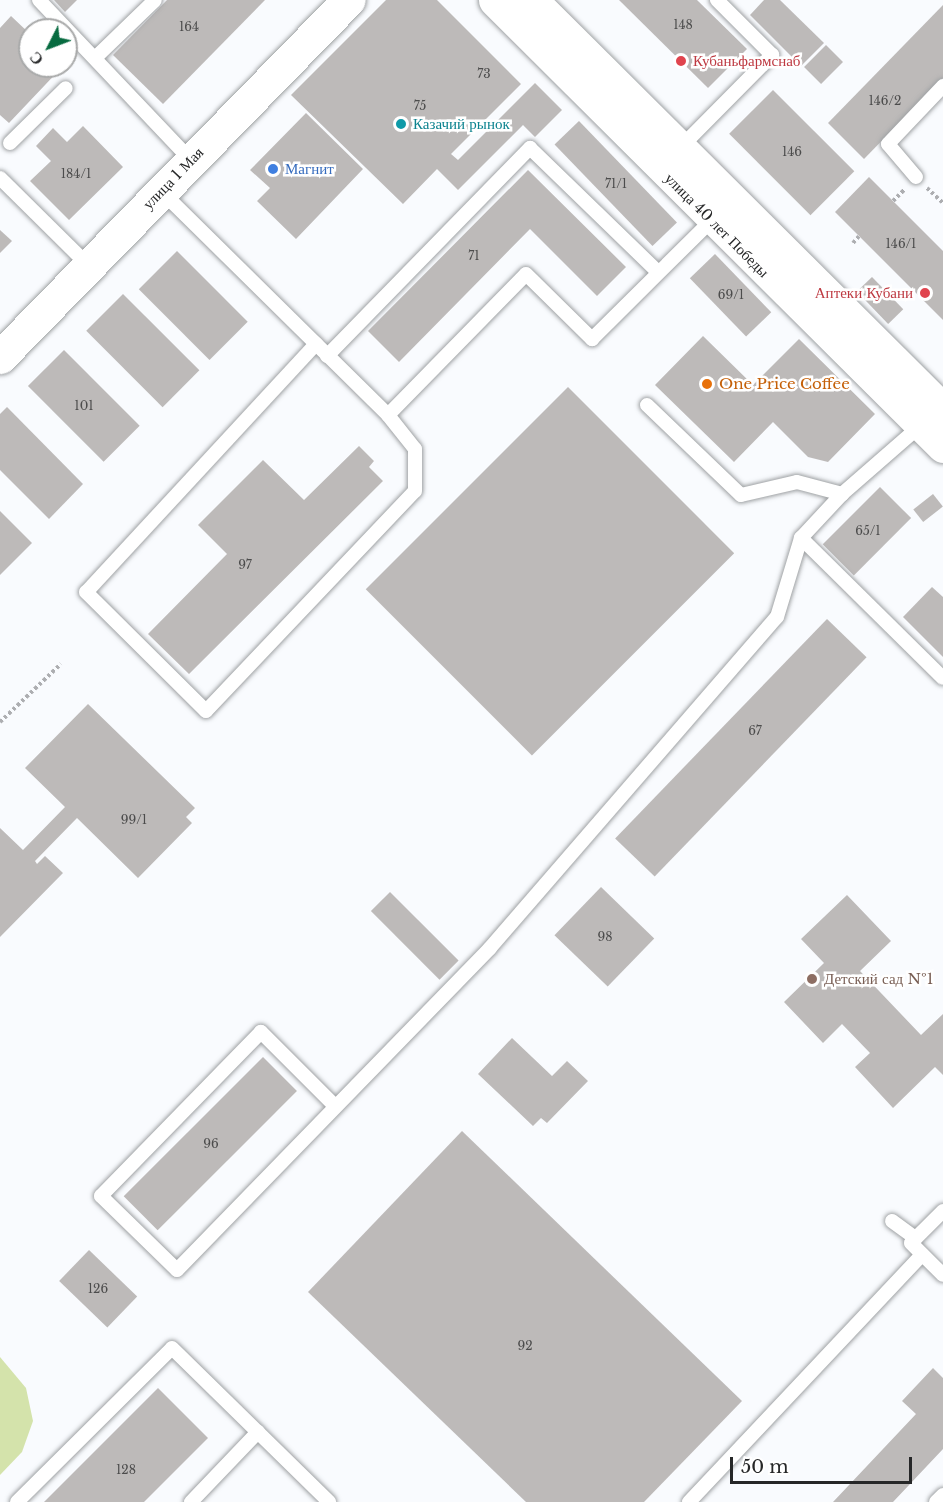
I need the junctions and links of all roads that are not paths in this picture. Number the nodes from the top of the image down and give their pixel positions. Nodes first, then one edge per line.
1 (39, 0) edge
2 (155, 0) edge
3 (348, 0) edge
4 (495, 0) edge
5 (531, 0) edge
6 (717, 0) edge
7 (94, 58) junction
8 (943, 86) edge
9 (66, 88) dead end
10 (10, 143) dead end
11 (669, 159) junction
12 (191, 160) junction
13 (916, 177) dead end
14 (0, 178) edge
15 (161, 191) junction
16 (712, 220) junction
17 (89, 266) junction
18 (658, 272) junction
19 (316, 344) junction
20 (327, 356) junction
21 (0, 357) edge
22 (647, 405) dead end
23 (388, 415) junction
24 (937, 422) edge
25 (842, 494) junction
26 (801, 538) junction
27 (943, 678) edge
28 (335, 1106) junction
29 (943, 1211) edge
30 (892, 1221) dead end
31 (915, 1238) junction
32 (922, 1255) junction
33 (943, 1275) edge
34 (258, 1432) junction
35 (943, 1495) edge
36 (17, 1502) edge
37 (190, 1502) edge
38 (330, 1502) edge
39 (689, 1502) edge
40 (936, 1502) edge

1 - 7 lane
2 - 7 lane
3 - 12 main road, улица 1 Мая
4 - 11 main road, улица 40 лет Победы
5 - 11 main road, улица 40 лет Победы
6 - 11 lane
7 - 12 lane
8 - 13 lane
9 - 10 lane
11 - 16 main road, улица 40 лет Победы
11 - 24 main road, улица 40 лет Победы
12 - 15 main road, улица 1 Мая
14 - 17 lane
15 - 17 main road, улица 1 Мая
15 - 19 lane
16 - 18 lane
16 - 24 main road, улица 40 лет Победы
17 - 21 main road, улица 1 Мая
18 - 20 lane
18 - 23 lane
19 - 20 lane
19 - 23 lane
20 - 23 lane
22 - 25 lane
24 - 25 lane
25 - 26 lane
26 - 27 lane
26 - 28 lane
28 - 28 lane
29 - 31 lane
30 - 31 lane
31 - 32 lane
32 - 33 lane
32 - 39 lane
34 - 36 lane
34 - 37 lane
34 - 38 lane
35 - 40 lane

